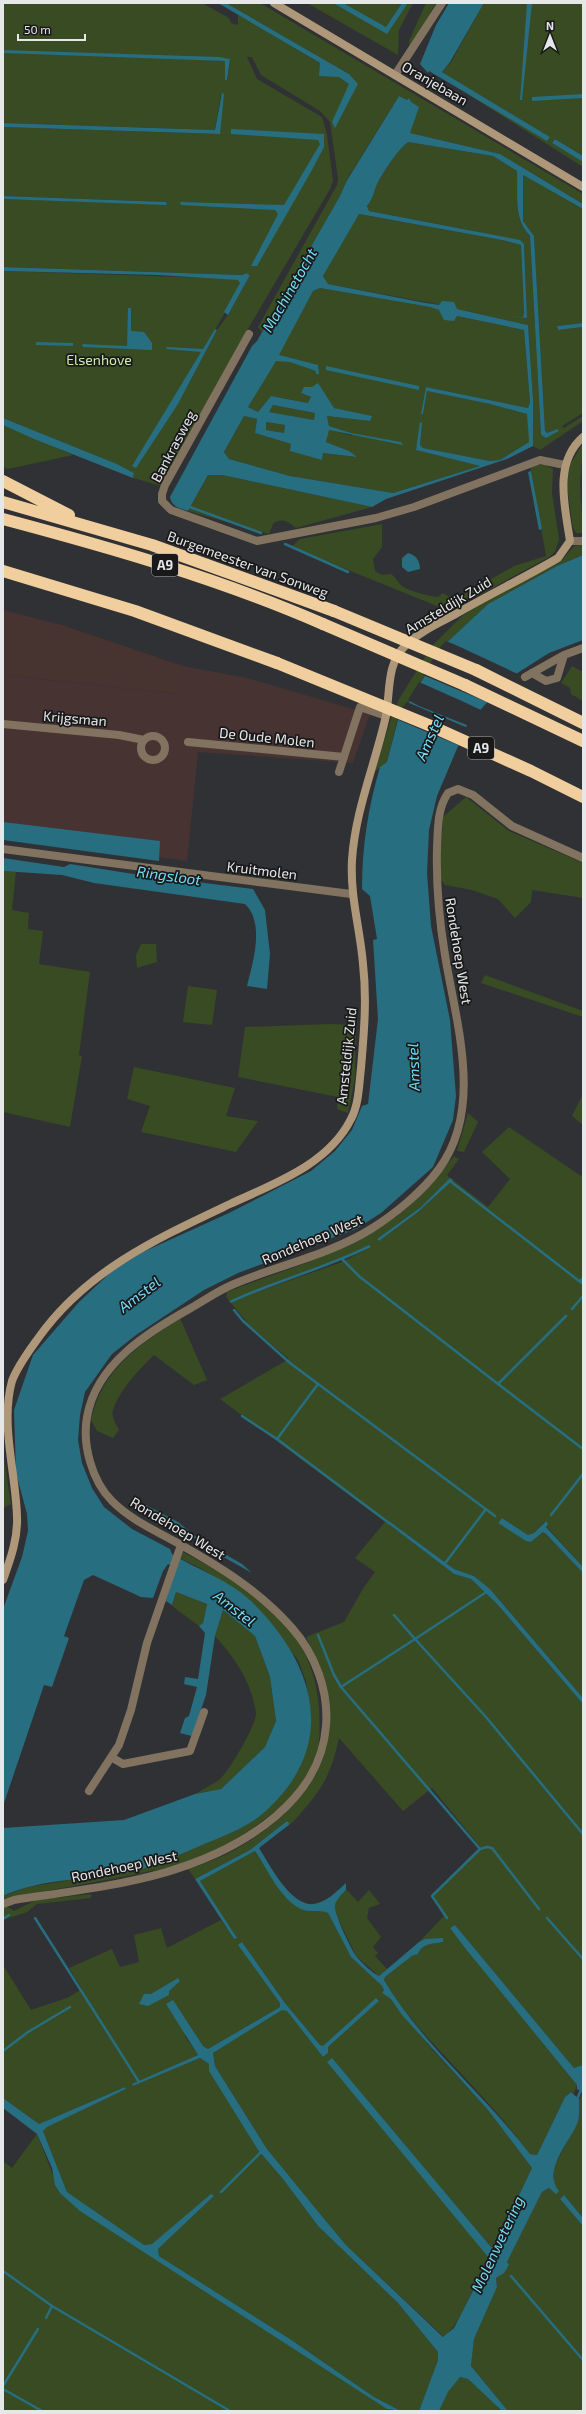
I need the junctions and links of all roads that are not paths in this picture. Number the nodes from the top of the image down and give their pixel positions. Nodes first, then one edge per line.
1 (274, 3) edge
2 (442, 3) edge
3 (395, 74) junction
4 (583, 187) edge
5 (249, 334) dead end
6 (583, 437) edge
7 (565, 465) junction
8 (3, 481) edge
9 (3, 502) edge
10 (3, 519) edge
11 (92, 526) junction
12 (570, 541) junction
13 (583, 542) edge
14 (3, 571) edge
15 (583, 648) edge
16 (564, 655) junction
17 (386, 716) junction
18 (583, 722) edge
19 (3, 724) edge
20 (144, 740) dead end
21 (583, 741) edge
22 (188, 742) dead end
23 (344, 757) junction
24 (339, 772) dead end
25 (583, 797) edge
26 (3, 849) edge
27 (583, 858) edge
28 (351, 894) junction
29 (6, 1387) edge
30 (181, 1545) junction
31 (3, 1580) edge
32 (204, 1712) dead end
33 (111, 1757) junction
34 (89, 1791) dead end
35 (3, 1904) edge

1 - 3 street, Oranjebaan
2 - 3 street
3 - 4 street, Oranjebaan
5 - 7 street, Bankrasweg
6 - 7 street
7 - 12 street
8 - 11 highway, A9
9 - 11 highway, Burgemeester van Sonweg / A9
10 - 21 highway, Burgemeester van Sonweg / A9, bridge
11 - 18 highway, Burgemeester van Sonweg / A9, bridge
12 - 13 street
12 - 17 street, Amsteldijk Zuid
14 - 25 highway, A9, bridge
15 - 16 street
16 - 16 street
17 - 23 street
17 - 28 street, Amsteldijk Zuid
19 - 20 street, Krijgsman
22 - 23 street, De Oude Molen
23 - 24 street
26 - 28 street, Kruitmolen
27 - 30 street, Rondehoep West
28 - 29 street, Amsteldijk Zuid
29 - 31 street, Amsteldijk Zuid
30 - 33 street
30 - 35 street, Rondehoep West
32 - 33 street
33 - 34 street

